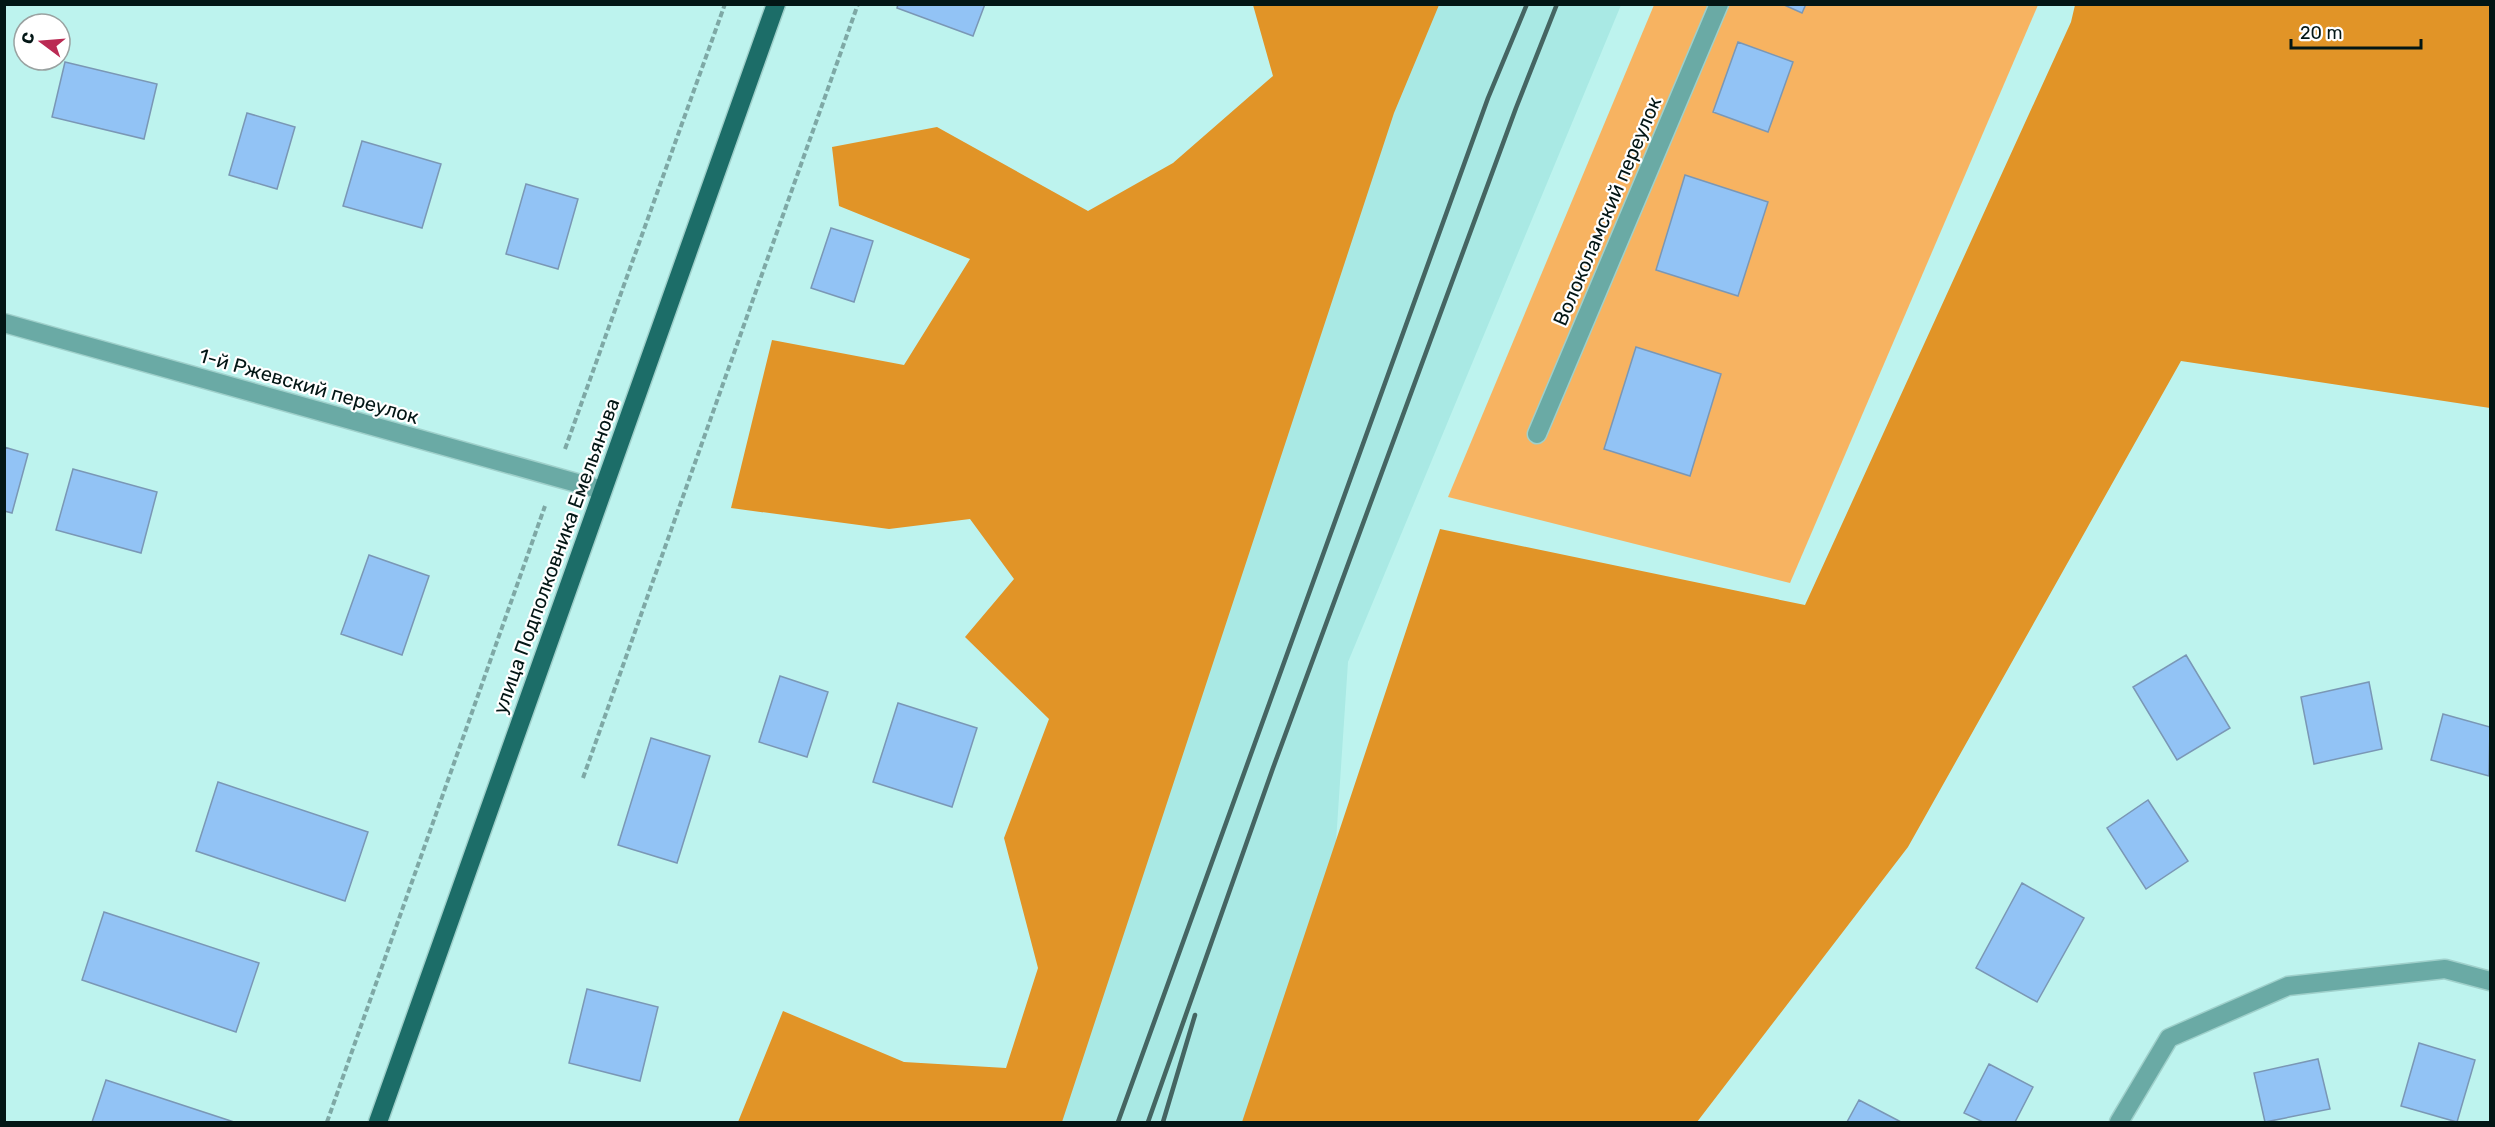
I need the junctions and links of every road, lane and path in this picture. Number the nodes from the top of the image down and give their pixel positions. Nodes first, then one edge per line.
1 (725, 4) edge
2 (776, 4) edge
3 (858, 4) edge
4 (1719, 4) edge
5 (4, 323) edge
6 (1537, 434) dead end
7 (555, 478) junction
8 (602, 490) junction
9 (583, 778) dead end
10 (2490, 981) edge
11 (327, 1122) edge
12 (378, 1122) edge
13 (2119, 1122) edge

1 - 7 path
2 - 8 main road, улица Подполковника Емельянова
3 - 9 path
4 - 6 street, Волоколамский переулок
5 - 7 street, 1-й Ржевский переулок
7 - 8 street, 1-й Ржевский переулок
7 - 11 path
8 - 12 main road, улица Подполковника Емельянова
10 - 13 street

